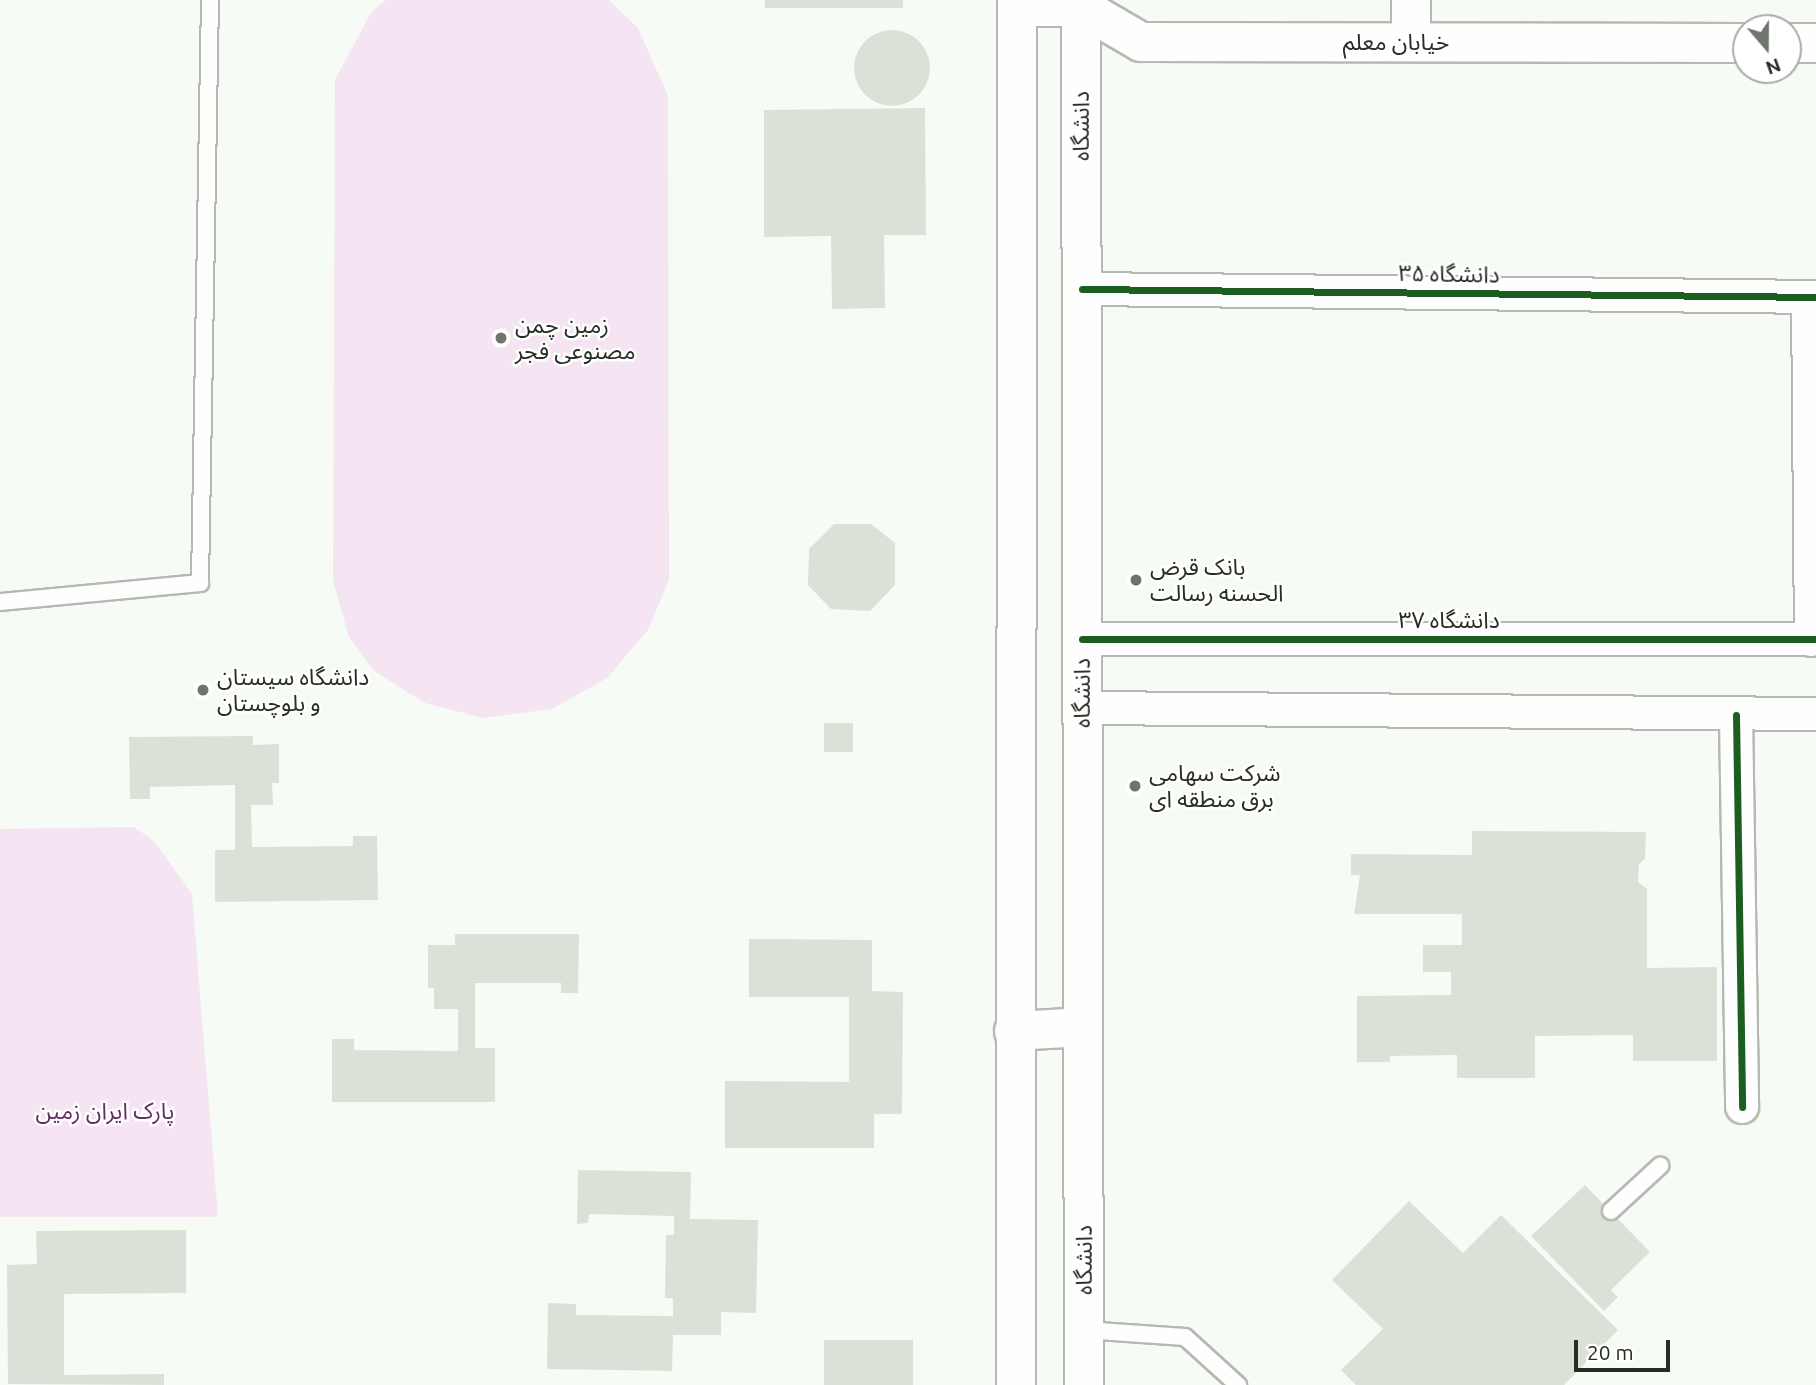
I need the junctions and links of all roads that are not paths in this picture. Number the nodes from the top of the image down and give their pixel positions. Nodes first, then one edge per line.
1 (210, 0) edge
2 (1411, 0) edge
3 (1089, 2) edge
4 (1017, 3) edge
5 (1411, 42) junction
6 (1732, 43) edge
7 (1082, 289) junction
8 (1812, 297) edge
9 (0, 602) edge
10 (1082, 639) junction
11 (1813, 640) edge
12 (1083, 708) junction
13 (1816, 714) edge
14 (1736, 715) junction
15 (1083, 1027) junction
16 (1014, 1031) junction
17 (1742, 1107) dead end
18 (1660, 1166) dead end
19 (1611, 1211) dead end
20 (1084, 1335) junction
21 (1016, 1385) edge
22 (1084, 1385) edge
23 (1238, 1385) edge

1 - 9 lane
2 - 5 main road
3 - 4 main road
3 - 5 main road, خیابان معلم
3 - 7 main road, دانشگاه
4 - 16 main road
5 - 6 main road, خیابان معلم
7 - 8 street, دانشگاه ۳۵
7 - 10 main road, دانشگاه
8 - 11 street
10 - 11 street, دانشگاه ۳۷
10 - 12 main road, دانشگاه
12 - 14 street
12 - 15 main road, دانشگاه
13 - 14 street
14 - 17 street
15 - 16 main road
15 - 20 main road, دانشگاه
16 - 21 main road
18 - 19 lane
20 - 22 main road, دانشگاه
20 - 23 lane

